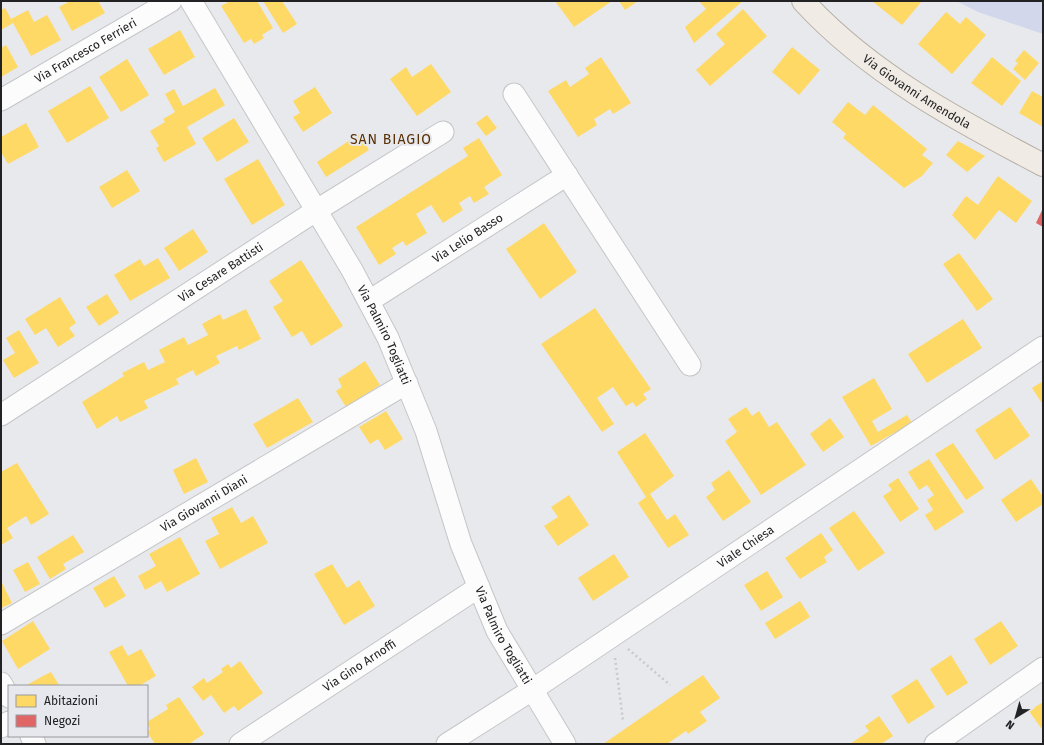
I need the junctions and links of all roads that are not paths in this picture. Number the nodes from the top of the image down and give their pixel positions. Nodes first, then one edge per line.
1 (171, 1) edge
2 (191, 1) edge
3 (803, 1) edge
4 (514, 94) dead end
5 (1, 100) edge
6 (442, 132) dead end
7 (1043, 165) edge
8 (567, 175) junction
9 (317, 210) junction
10 (369, 301) junction
11 (1043, 347) edge
12 (690, 365) dead end
13 (407, 383) junction
14 (1, 415) edge
15 (479, 586) junction
16 (1, 624) edge
17 (1043, 668) edge
18 (1, 683) edge
19 (532, 690) junction
20 (8, 695) edge
21 (240, 744) edge
22 (447, 744) edge
23 (565, 744) edge
24 (935, 744) edge

1 - 5 street, Via Francesco Ferrieri
2 - 9 street, Via Palmiro Togliatti
3 - 7 main road, Via Giovanni Amendola
4 - 8 street
6 - 9 street, Via Cesare Battisti
8 - 10 street, Via Lelio Basso
8 - 12 street
9 - 10 street, Via Palmiro Togliatti
9 - 14 street, Via Cesare Battisti
10 - 13 street, Via Palmiro Togliatti
11 - 19 street, Viale Chiesa
13 - 15 street, Via Palmiro Togliatti
13 - 16 street, Via Giovanni Diani
15 - 19 street, Via Palmiro Togliatti
15 - 21 street, Via Gino Arnoffi
17 - 24 street
18 - 20 street
19 - 22 street, Viale Chiesa
19 - 23 street, Via Palmiro Togliatti

